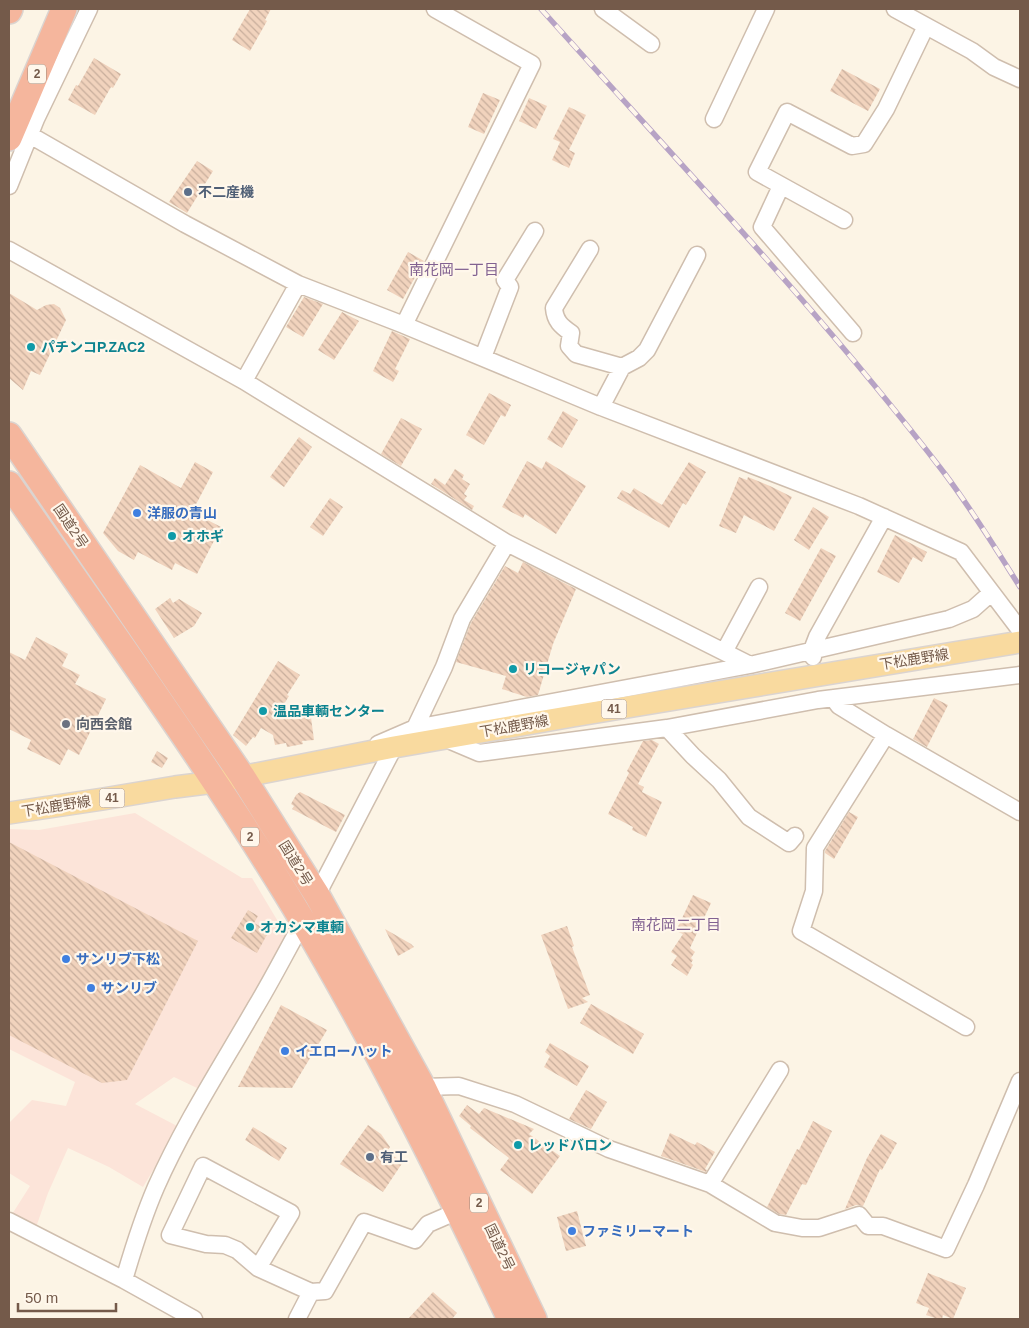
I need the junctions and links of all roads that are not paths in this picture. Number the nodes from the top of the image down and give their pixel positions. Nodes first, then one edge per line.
1 (47, 9) edge
2 (64, 9) edge
3 (89, 9) edge
4 (435, 9) edge
5 (603, 9) edge
6 (766, 9) edge
7 (895, 9) edge
8 (926, 26) junction
9 (651, 44) dead end
10 (1020, 79) edge
11 (9, 98) edge
12 (714, 119) dead end
13 (15, 131) edge
14 (9, 186) edge
15 (781, 186) junction
16 (844, 220) dead end
17 (535, 231) dead end
18 (590, 249) dead end
19 (9, 250) edge
20 (697, 255) dead end
21 (298, 284) junction
22 (404, 325) junction
23 (853, 333) dead end
24 (482, 357) junction
25 (622, 367) junction
26 (244, 382) junction
27 (601, 407) junction
28 (9, 435) edge
29 (9, 484) edge
30 (884, 518) junction
31 (507, 543) junction
32 (759, 587) dead end
33 (991, 593) junction
34 (1019, 638) edge
35 (724, 652) junction
36 (812, 654) junction
37 (750, 664) junction
38 (1020, 675) edge
39 (822, 696) junction
40 (415, 728) junction
41 (667, 728) junction
42 (886, 735) junction
43 (446, 739) junction
44 (394, 748) junction
45 (352, 755) junction
46 (242, 776) junction
47 (215, 782) junction
48 (1020, 812) edge
49 (9, 813) edge
50 (795, 836) dead end
51 (317, 896) junction
52 (303, 922) junction
53 (966, 1027) dead end
54 (780, 1070) dead end
55 (1020, 1081) edge
56 (423, 1087) junction
57 (710, 1184) junction
58 (458, 1211) junction
59 (9, 1221) edge
60 (258, 1268) junction
61 (124, 1280) junction
62 (311, 1292) junction
63 (194, 1319) edge
64 (297, 1319) edge
65 (510, 1319) edge
66 (534, 1319) edge

1 - 11 highway, 2
2 - 13 highway, 2
3 - 13 street
4 - 22 street
5 - 9 street
6 - 12 street
7 - 8 street
8 - 10 street
8 - 15 street
13 - 14 street
13 - 21 street
15 - 16 street
15 - 23 street
17 - 24 street
18 - 25 street
19 - 26 street
20 - 25 street
21 - 22 street
21 - 26 street
22 - 24 street
24 - 27 street
25 - 27 street
26 - 31 street
27 - 30 street
28 - 46 highway, 国道2号 / 2
29 - 47 highway, 国道2号 / 2
30 - 33 street
30 - 36 street
31 - 35 street
31 - 40 street
32 - 35 street
33 - 34 street
33 - 36 street
34 - 43 main road, 下松鹿野線 / 41
35 - 37 street
36 - 37 street
37 - 40 street
38 - 39 street
39 - 41 street
39 - 42 street
40 - 45 street
41 - 43 street
41 - 50 street
42 - 48 street
42 - 53 street
43 - 44 main road, 下松鹿野線 / 41
44 - 45 main road, 下松鹿野線 / 41
44 - 51 street
45 - 46 main road, 下松鹿野線 / 41
46 - 47 main road, 下松鹿野線 / 41
46 - 51 highway, 国道2号 / 2
47 - 49 main road, 下松鹿野線 / 41
47 - 52 highway, 国道2号 / 2
51 - 56 highway, 国道2号 / 2
52 - 58 highway, 国道2号 / 2
52 - 61 street
54 - 57 street
55 - 57 street
56 - 57 street
56 - 66 highway, 国道2号 / 2
58 - 62 street
58 - 65 highway, 国道2号 / 2
59 - 61 street
60 - 60 street
60 - 62 street
61 - 63 street
62 - 64 street

